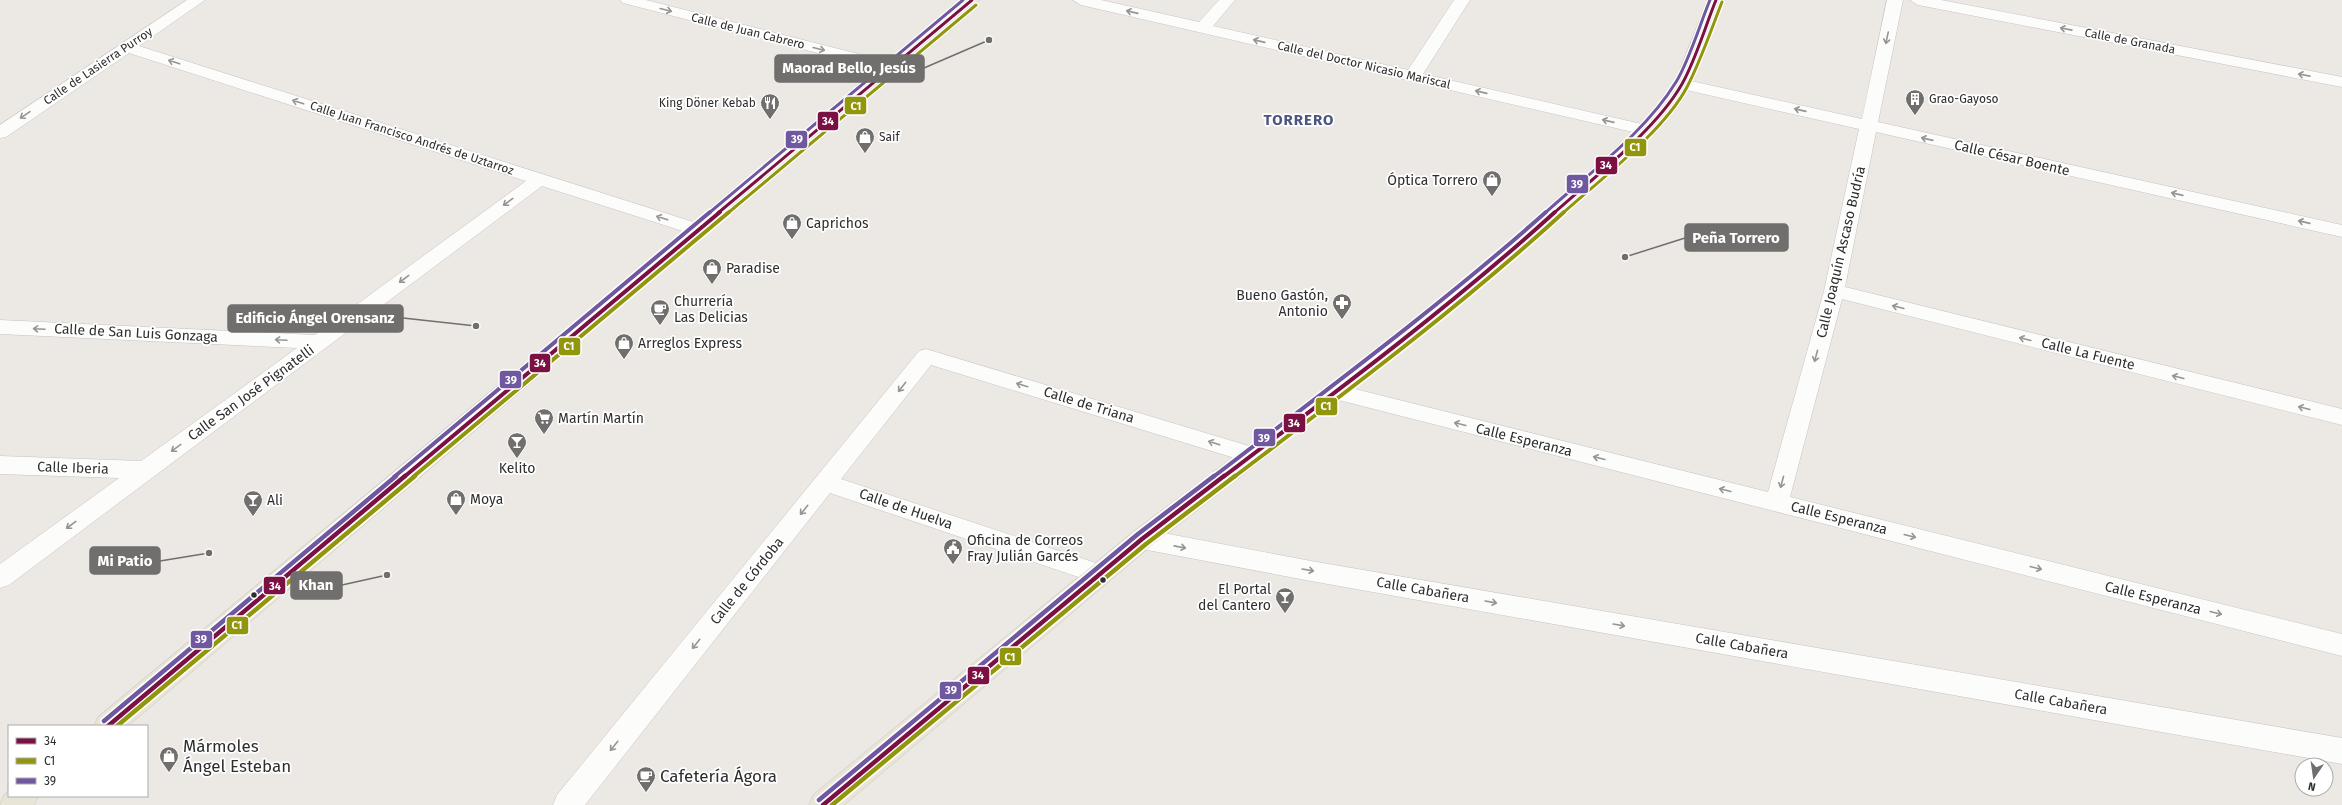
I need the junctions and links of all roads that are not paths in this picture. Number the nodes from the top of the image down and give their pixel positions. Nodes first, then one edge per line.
1 (197, 0) edge
2 (628, 0) edge
3 (972, 0) edge
4 (1081, 0) edge
5 (1227, 0) edge
6 (1462, 0) edge
7 (1716, 0) edge
8 (1895, 0) edge
9 (1918, 0) edge
10 (1202, 28) junction
11 (126, 47) junction
12 (892, 67) junction
13 (1413, 76) junction
14 (2342, 82) edge
15 (1682, 84) junction
16 (1869, 126) junction
17 (1646, 130) junction
18 (0, 132) edge
19 (540, 179) junction
20 (699, 230) junction
21 (2342, 231) edge
22 (1834, 292) junction
23 (0, 327) edge
24 (320, 342) junction
25 (926, 356) joint
26 (1335, 392) junction
27 (2342, 417) edge
28 (1251, 455) junction
29 (0, 465) edge
30 (146, 470) junction
31 (826, 483) junction
32 (1777, 503) junction
33 (1142, 539) junction
34 (1099, 574) junction
35 (0, 578) edge
36 (2342, 645) edge
37 (109, 725) edge
38 (2342, 751) edge
39 (23, 797) edge
40 (14, 805) edge
41 (566, 805) edge
42 (823, 805) edge

1 - 11 street, Calle de Lasierra Purroy
2 -> 12 street, Calle de Juan Cabrero
3 - 12 main road
10 -> 4 street, Calle del Doctor Nicasio Mariscal
5 - 10 street
6 - 13 street
7 - 15 main road
8 -> 16 street, Calle Joaquín Ascaso Budría
14 -> 9 street, Calle de Granada
13 -> 10 street, Calle del Doctor Nicasio Mariscal
11 -> 18 street, Calle de Lasierra Purroy
19 -> 11 street, Calle Juan Francisco Andrés de Uztarroz
12 - 20 main road
17 -> 13 street, Calle del Doctor Nicasio Mariscal
16 -> 15 street, Calle César Boente
15 - 17 main road
21 -> 16 street, Calle César Boente
16 - 22 street, Calle Joaquín Ascaso Budría
17 - 26 main road
20 -> 19 street, Calle Juan Francisco Andrés de Uztarroz
19 -> 24 street, Calle San José Pignatelli
20 - 37 main road
27 -> 22 street, Calle La Fuente
22 -> 32 street, Calle Joaquín Ascaso Budría
24 -> 23 street, Calle de San Luis Gonzaga
24 -> 30 street, Calle San José Pignatelli
28 -> 25 street, Calle de Triana
25 -> 31 street, Calle de Córdoba
26 - 28 main road
32 -> 26 street, Calle Esperanza
28 - 33 main road
29 - 30 street, Calle Iberia
30 -> 35 street, Calle San José Pignatelli
31 - 34 street, Calle de Huelva
31 -> 41 street, Calle de Córdoba
32 -> 36 street, Calle Esperanza
33 - 34 main road
33 -> 38 street, Calle Cabañera
34 - 42 main road
39 - 40 main road

